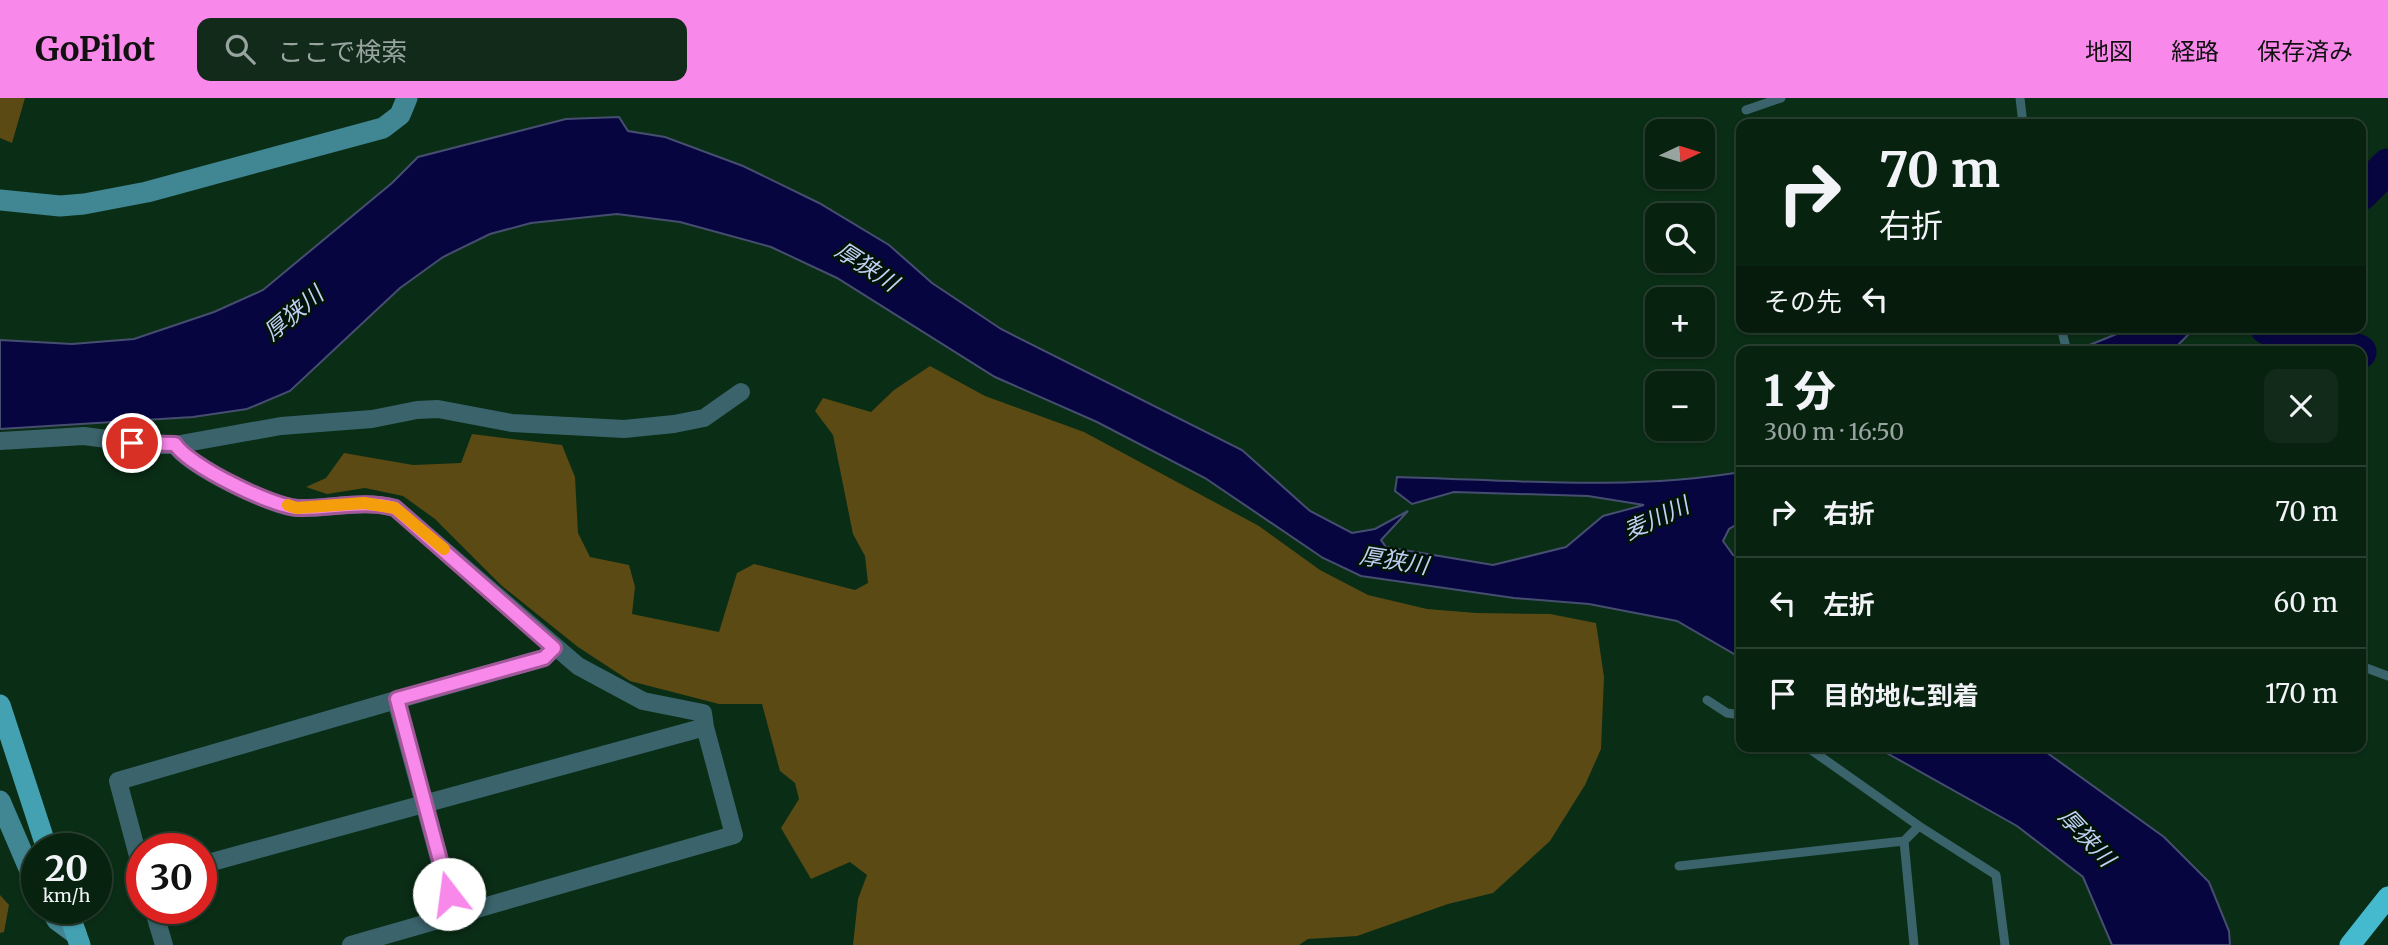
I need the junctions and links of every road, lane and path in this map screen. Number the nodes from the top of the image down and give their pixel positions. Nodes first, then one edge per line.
1 (407, 98) edge
2 (1782, 98) edge
3 (2020, 98) edge
4 (1746, 110) dead end
5 (2022, 119) edge
6 (0, 200) edge
7 (741, 392) dead end
8 (0, 440) edge
9 (175, 444) junction
10 (554, 648) junction
11 (2366, 668) edge
12 (2388, 676) edge
13 (397, 699) junction
14 (1707, 700) dead end
15 (0, 705) edge
16 (1736, 714) edge
17 (705, 727) junction
18 (1814, 752) edge
19 (0, 801) edge
20 (425, 805) junction
21 (1919, 826) junction
22 (42, 833) edge
23 (132, 833) edge
24 (1904, 841) junction
25 (21, 850) edge
26 (217, 860) edge
27 (1679, 866) dead end
28 (2388, 897) edge
29 (456, 916) junction
30 (61, 924) edge
31 (158, 924) edge
32 (78, 940) edge
33 (164, 945) edge
34 (351, 945) edge
35 (1914, 945) edge
36 (2005, 945) edge
37 (2350, 945) edge

1 - 6 street
2 - 4 lane
3 - 5 lane
7 - 9 street
8 - 9 street
9 - 10 street
10 - 13 street
10 - 17 street
11 - 12 lane
13 - 20 street
13 - 23 street
14 - 16 lane
15 - 22 main road
17 - 20 street
17 - 29 street
18 - 21 lane
19 - 25 street
20 - 26 street
20 - 29 street
21 - 24 lane
21 - 36 lane
24 - 27 lane
24 - 35 lane
28 - 37 highway
29 - 34 street
30 - 32 street
31 - 33 street

